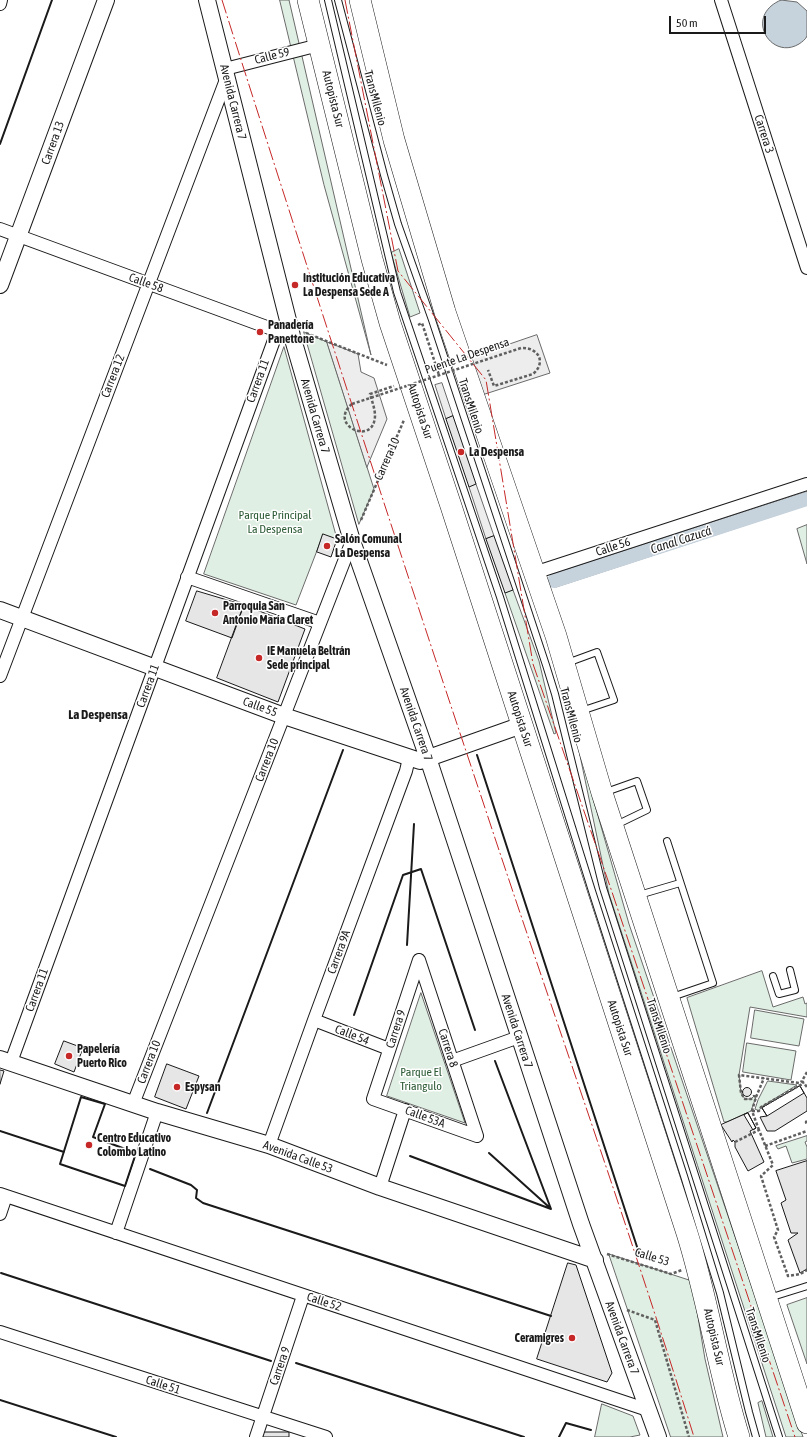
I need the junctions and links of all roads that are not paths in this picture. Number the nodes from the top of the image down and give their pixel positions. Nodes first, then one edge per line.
1 (1, 0) edge
2 (106, 0) edge
3 (207, 0) edge
4 (308, 0) edge
5 (328, 0) edge
6 (338, 0) edge
7 (360, 0) edge
8 (721, 0) edge
9 (0, 4) edge
10 (319, 45) junction
11 (226, 73) junction
12 (0, 229) edge
13 (18, 236) junction
14 (807, 268) edge
15 (148, 284) junction
16 (0, 285) edge
17 (286, 331) junction
18 (807, 484) edge
19 (352, 541) junction
20 (534, 573) junction
21 (187, 577) junction
22 (0, 610) edge
23 (21, 618) junction
24 (320, 623) junction
25 (564, 664) junction
26 (154, 667) junction
27 (0, 676) edge
28 (578, 712) junction
29 (284, 716) junction
30 (522, 724) junction
31 (409, 758) junction
32 (428, 758) junction
33 (602, 794) junction
34 (613, 827) junction
35 (667, 841) dead end
36 (680, 883) junction
37 (635, 896) junction
38 (419, 960) joint
39 (790, 970) dead end
40 (773, 976) dead end
41 (668, 998) junction
42 (314, 1020) junction
43 (519, 1037) junction
44 (389, 1049) junction
45 (5, 1061) edge
46 (452, 1061) junction
47 (373, 1098) joint
48 (133, 1104) junction
49 (405, 1110) junction
50 (157, 1112) junction
51 (477, 1136) joint
52 (270, 1145) junction
53 (380, 1187) junction
54 (3, 1195) edge
55 (0, 1214) edge
56 (116, 1233) junction
57 (600, 1257) junction
58 (807, 1286) edge
59 (304, 1296) junction
60 (766, 1299) junction
61 (0, 1332) edge
62 (648, 1410) junction
63 (263, 1417) junction
64 (807, 1423) edge
65 (256, 1437) edge
66 (326, 1437) edge
67 (658, 1437) edge
68 (739, 1437) edge
69 (756, 1437) edge
70 (779, 1437) edge

1 - 9 street
2 - 13 street, Carrera 13
3 - 11 street, Avenida Carrera 7
4 - 10 highway, Autopista Sur
5 - 69 lane, TransMilenio
6 - 70 lane, TransMilenio
7 - 20 highway
8 - 14 street, Carrera 3
10 - 11 street, Calle 59
10 - 30 highway, Autopista Sur
11 - 15 street, Carrera 12
11 - 17 street, Avenida Carrera 7
12 - 13 street, Calle 58
13 - 15 street, Calle 58
13 - 16 street, Carrera 13
15 - 17 street, Calle 58
15 - 23 street, Carrera 12
17 - 19 street, Avenida Carrera 7
17 - 21 street, Carrera 11
18 - 20 street, Calle 56
19 - 24 street, Carrera 10
19 - 32 street, Avenida Carrera 7
20 - 25 highway
21 - 24 street
21 - 26 street, Carrera 11
22 - 23 street, Calle 55
23 - 26 street, Calle 55
23 - 27 street, Carrera 12
24 - 29 street, Carrera 10
25 - 28 highway
25 - 28 lane
26 - 29 street, Calle 55
26 - 45 street, Carrera 11
28 - 33 highway
29 - 31 street, Calle 55
29 - 48 street, Carrera 10
30 - 32 street, Calle 55
30 - 68 highway, Autopista Sur
31 - 32 street, Calle 55
31 - 42 street, Carrera 9A
32 - 43 street, Avenida Carrera 7
33 - 34 highway
33 - 34 lane
34 - 37 highway
35 - 36 lane
36 - 37 lane
36 - 41 lane
37 - 41 highway
38 - 44 street, Carrera 9
38 - 46 street, Carrera 8
39 - 40 lane
41 - 60 highway
42 - 44 street, Calle 54
42 - 52 street, Carrera 9A
43 - 46 street
43 - 57 street, Avenida Carrera 7
44 - 47 street, Carrera 9
45 - 48 street, Avenida Calle 53
46 - 51 street, Carrera 8
47 - 49 street, Calle 53A
48 - 50 street, Avenida Calle 53
49 - 51 street, Calle 53A
49 - 53 street
50 - 52 street, Avenida Calle 53
50 - 56 street
52 - 53 street, Avenida Calle 53
53 - 57 street, Avenida Calle 53
54 - 55 street
54 - 56 street, Calle 52
56 - 59 street, Calle 52
57 - 62 street, Avenida Carrera 7
58 - 60 lane
59 - 62 street, Calle 52
59 - 63 street, Carrera 9
60 - 64 highway
61 - 63 street, Calle 51
62 - 67 street, Avenida Carrera 7
63 - 65 street, Carrera 9
63 - 66 street, Calle 51

